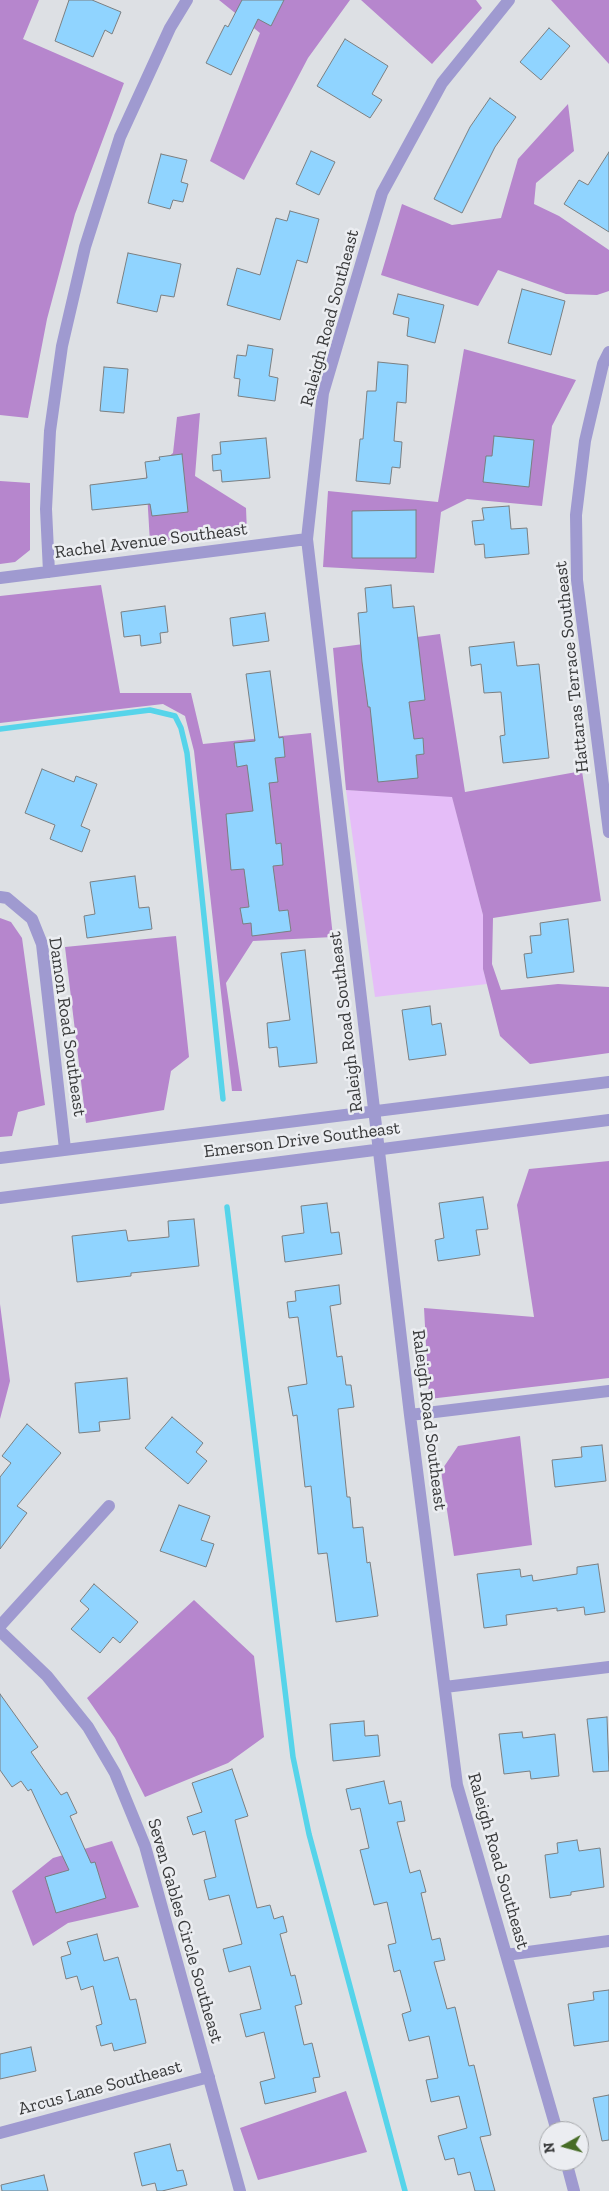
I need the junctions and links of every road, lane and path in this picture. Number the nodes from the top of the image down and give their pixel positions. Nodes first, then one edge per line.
1 (187, 0) edge
2 (509, 0) edge
3 (609, 352) edge
4 (307, 539) junction
5 (49, 572) junction
6 (0, 578) edge
7 (609, 832) edge
8 (0, 896) edge
9 (609, 1082) edge
10 (374, 1110) junction
11 (609, 1120) edge
12 (378, 1148) junction
13 (65, 1149) junction
14 (0, 1158) edge
15 (0, 1198) edge
16 (609, 1391) edge
17 (410, 1415) junction
18 (110, 1506) dead end
19 (0, 1626) edge
20 (0, 1631) edge
21 (609, 1667) edge
22 (445, 1687) junction
23 (609, 1941) edge
24 (506, 1955) junction
25 (209, 2077) junction
26 (554, 2121) edge
27 (0, 2133) edge
28 (569, 2171) edge
29 (240, 2191) edge
30 (574, 2191) edge

1 - 5 street
2 - 4 street, Raleigh Road Southeast
3 - 7 street, Hattaras Terrace Southeast
4 - 5 street, Rachel Avenue Southeast
4 - 10 street, Raleigh Road Southeast
5 - 6 street, Rachel Avenue Southeast
8 - 13 street, Damon Road Southeast
9 - 10 street, Emerson Drive Southeast
10 - 12 street, Raleigh Road Southeast
10 - 13 street, Emerson Drive Southeast
11 - 12 street, Emerson Drive Southeast
12 - 15 street, Emerson Drive Southeast
12 - 17 street, Raleigh Road Southeast
13 - 14 street, Emerson Drive Southeast
16 - 17 street
17 - 22 street, Raleigh Road Southeast
18 - 19 street
20 - 25 street, Seven Gables Circle Southeast
21 - 22 street
22 - 24 street, Raleigh Road Southeast
23 - 24 street
24 - 26 street, Raleigh Road Southeast
25 - 27 street, Arcus Lane Southeast
25 - 29 street, Seven Gables Circle Southeast
28 - 30 street

